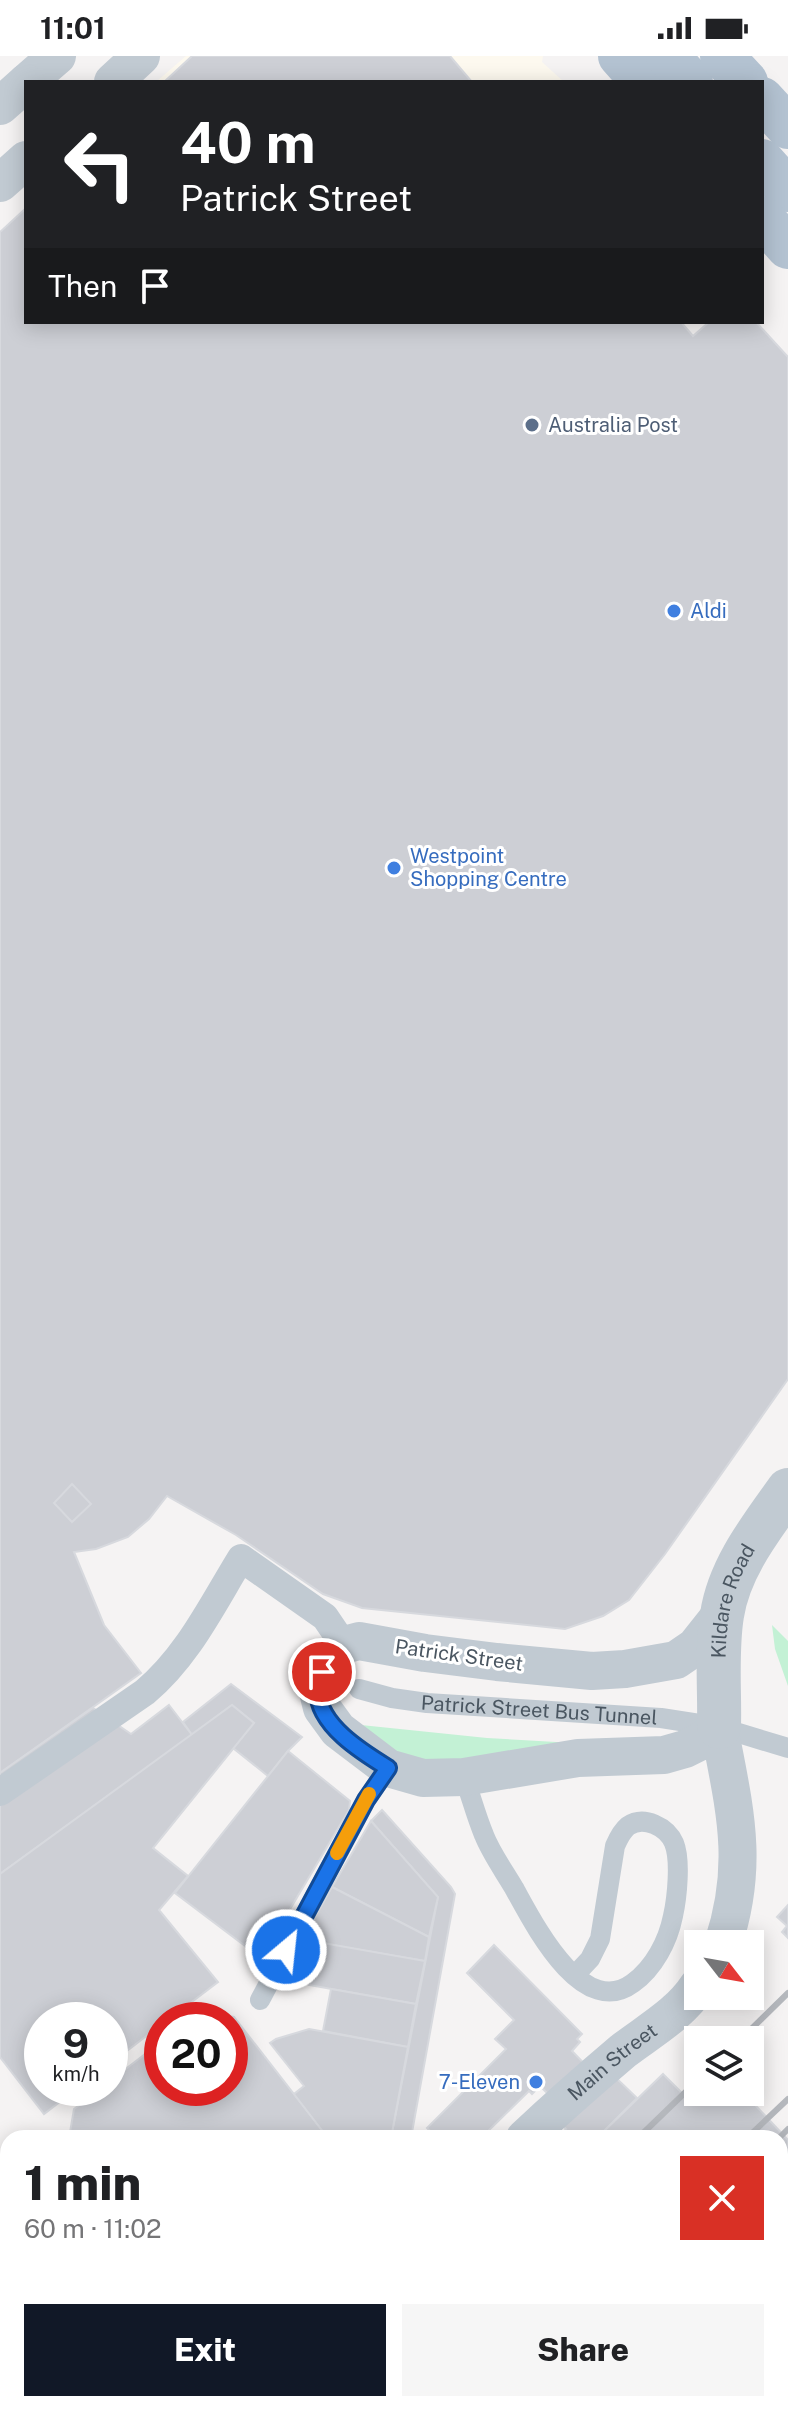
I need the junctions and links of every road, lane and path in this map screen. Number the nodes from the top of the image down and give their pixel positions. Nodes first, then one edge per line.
1 (57, 56) edge
2 (141, 56) edge
3 (620, 56) edge
4 (668, 56) edge
5 (693, 56) edge
6 (717, 73) edge
7 (30, 80) edge
8 (115, 80) edge
9 (641, 80) edge
10 (24, 86) edge
11 (764, 101) edge
12 (0, 106) edge
13 (788, 127) edge
14 (24, 162) edge
15 (764, 163) edge
16 (0, 183) edge
17 (788, 190) edge
18 (764, 220) edge
19 (788, 247) edge
20 (788, 1490) edge
21 (722, 1613) junction
22 (344, 1645) junction
23 (359, 1689) dead end
24 (719, 1727) junction
25 (788, 1748) edge
26 (388, 1768) junction
27 (464, 1777) junction
28 (0, 1792) edge
29 (727, 1930) edge
30 (575, 1975) junction
31 (260, 2000) dead end
32 (684, 2002) edge
33 (534, 2130) edge

1 - 7 street
2 - 8 street
3 - 9 main road
4 - 6 main road
5 - 6 lane
10 - 12 street
11 - 13 main road
14 - 16 street
15 - 17 main road
18 - 19 main road
20 - 21 street, Kildare Road
21 - 22 street, Patrick Street
21 - 24 street, Kildare Road
22 - 26 street
22 - 28 street
23 - 24 lane, Patrick Street Bus Tunnel
24 - 25 lane, Patrick Street Bus Tunnel
24 - 27 street
24 - 29 street
26 - 27 street
26 - 31 lane
27 - 30 lane
30 - 30 lane
32 - 33 street, Main Street

